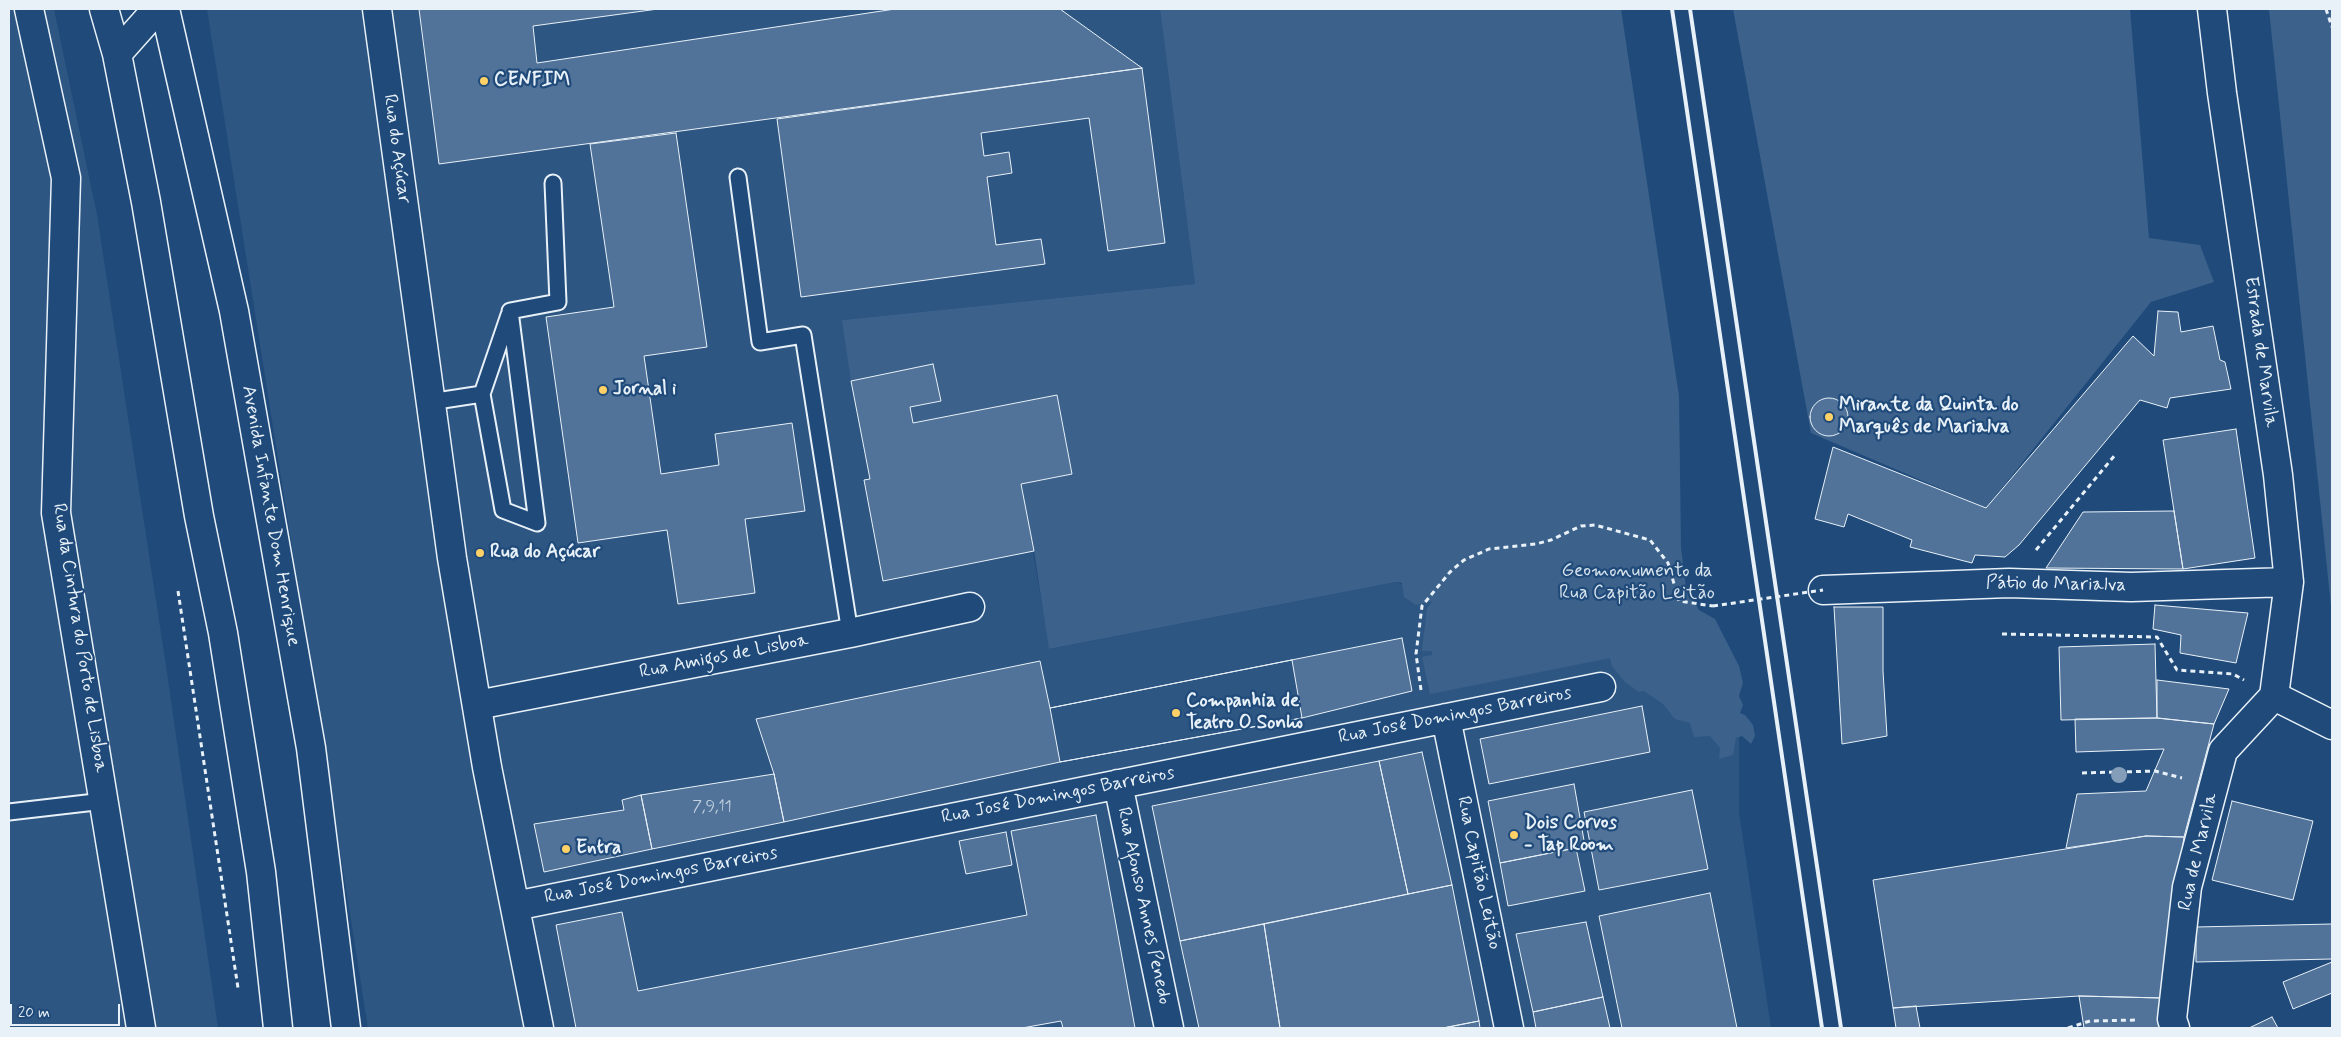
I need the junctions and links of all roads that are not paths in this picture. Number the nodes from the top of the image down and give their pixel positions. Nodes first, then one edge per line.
1 (29, 9) edge
2 (104, 9) edge
3 (157, 9) edge
4 (165, 9) edge
5 (377, 9) edge
6 (2212, 9) edge
7 (116, 54) junction
8 (738, 177) dead end
9 (553, 183) dead end
10 (510, 311) junction
11 (482, 394) junction
12 (430, 402) junction
13 (2289, 582) junction
14 (1823, 590) road end
15 (970, 607) dead end
16 (850, 633) junction
17 (1601, 687) dead end
18 (2274, 696) junction
19 (476, 705) junction
20 (1446, 718) junction
21 (2332, 726) edge
22 (1118, 784) junction
23 (104, 801) junction
24 (9, 812) edge
25 (260, 872) junction
26 (515, 906) junction
27 (2173, 1024) edge
28 (141, 1028) edge
29 (278, 1028) edge
30 (291, 1028) edge
31 (346, 1028) edge
32 (539, 1028) edge
33 (1169, 1028) edge
34 (1509, 1028) edge

1 - 23 street, Rua da Cintura do Porto de Lisboa
2 - 7 street
3 - 7 street
4 - 31 street, Avenida Infante Dom Henrique
5 - 12 street, Rua do Açúcar
6 - 13 street, Estrada de Marvila
7 - 25 street
8 - 16 lane
9 - 10 lane
10 - 11 lane
10 - 11 lane
11 - 12 lane
12 - 19 street, Rua do Açúcar
13 - 14 street, Pátio do Marialva
13 - 18 street, Estrada de Marvila
15 - 16 street, Rua Amigos de Lisboa
16 - 19 street, Rua Amigos de Lisboa
17 - 20 street, Rua José Domingos Barreiros
18 - 21 street
18 - 27 street, Rua de Marvila
19 - 26 street, Rua do Açúcar
20 - 22 street, Rua José Domingos Barreiros
20 - 34 street, Rua Capitão Leitão
22 - 26 street, Rua José Domingos Barreiros
22 - 33 street, Rua Afonso Annes Penedo
23 - 24 lane
23 - 28 street, Rua da Cintura do Porto de Lisboa
25 - 29 street
25 - 30 street
26 - 32 street, Rua do Açúcar

